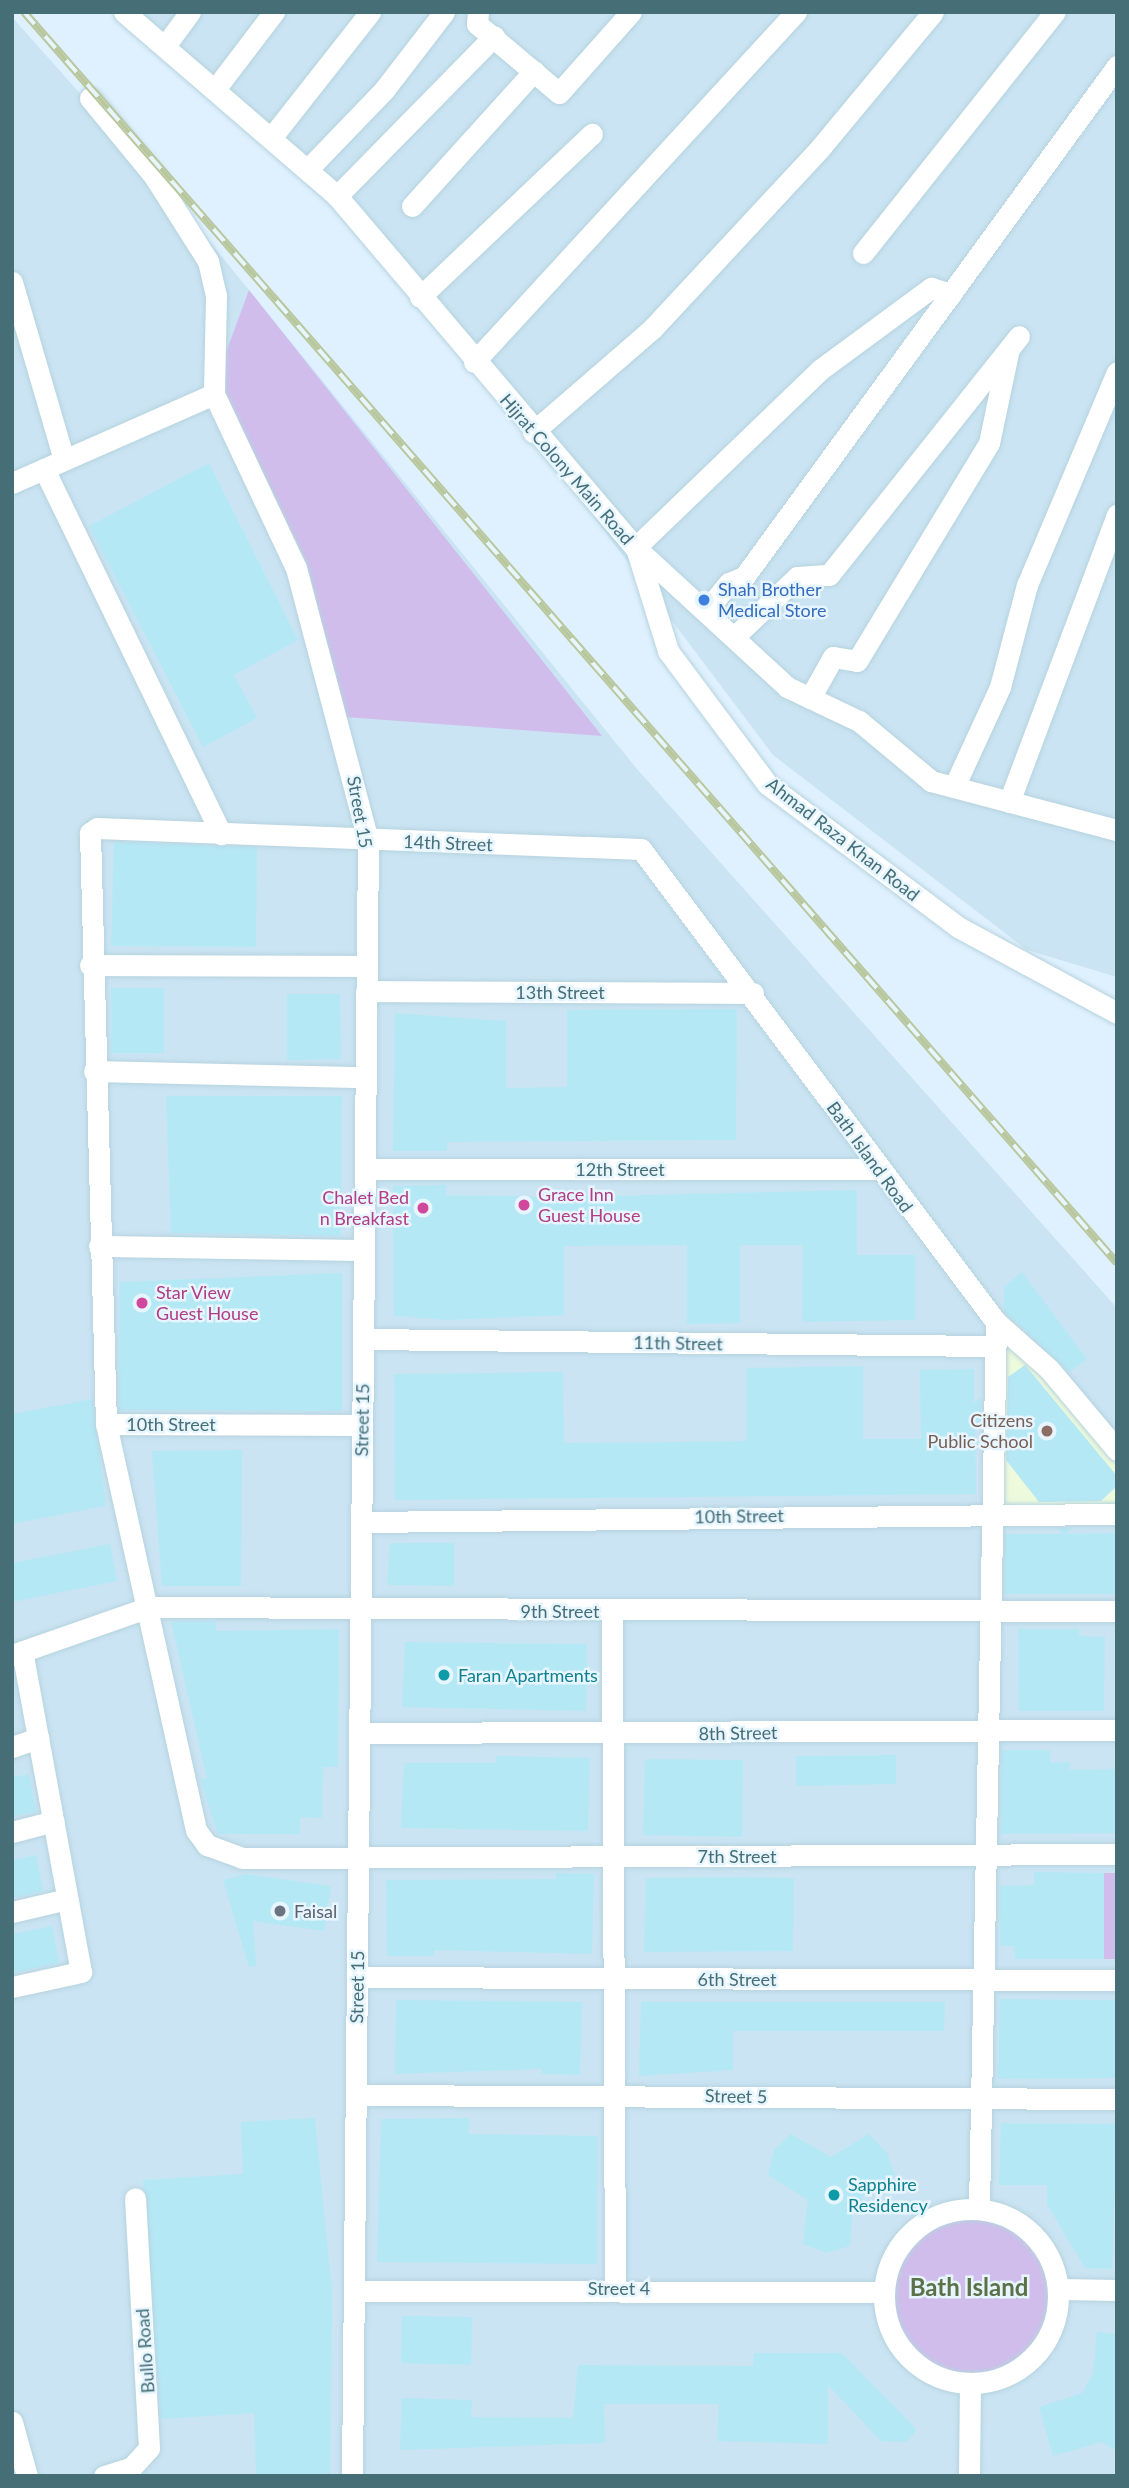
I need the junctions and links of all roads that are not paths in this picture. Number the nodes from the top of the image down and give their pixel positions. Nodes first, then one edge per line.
1 (124, 12) edge
2 (190, 12) edge
3 (274, 12) edge
4 (370, 12) edge
5 (444, 12) edge
6 (478, 12) edge
7 (631, 12) edge
8 (796, 12) edge
9 (933, 12) edge
10 (1055, 12) edge
11 (494, 36) junction
12 (165, 46) junction
13 (1117, 66) edge
14 (534, 71) junction
15 (216, 88) junction
16 (90, 98) dead end
17 (592, 134) dead end
18 (271, 138) junction
19 (308, 169) junction
20 (337, 196) junction
21 (412, 206) dead end
22 (863, 253) dead end
23 (12, 282) edge
24 (951, 295) junction
25 (419, 297) junction
26 (474, 362) junction
27 (1117, 372) edge
28 (214, 394) junction
29 (533, 432) junction
30 (64, 460) junction
31 (44, 469) junction
32 (12, 483) edge
33 (1117, 515) edge
34 (637, 547) junction
35 (706, 611) junction
36 (734, 637) junction
37 (810, 698) junction
38 (954, 787) junction
39 (1009, 802) junction
40 (1117, 830) edge
41 (90, 833) joint
42 (221, 834) junction
43 (368, 841) junction
44 (641, 849) joint
45 (90, 965) junction
46 (366, 966) junction
47 (366, 991) junction
48 (753, 993) junction
49 (1117, 1013) edge
50 (94, 1071) junction
51 (366, 1077) junction
52 (365, 1169) junction
53 (876, 1169) junction
54 (99, 1246) junction
55 (364, 1250) junction
56 (996, 1322) junction
57 (363, 1339) junction
58 (992, 1346) junction
59 (106, 1424) junction
60 (362, 1425) junction
61 (1117, 1450) edge
62 (990, 1512) junction
63 (1117, 1514) edge
64 (361, 1522) junction
65 (149, 1607) junction
66 (988, 1610) junction
67 (360, 1611) junction
68 (612, 1611) junction
69 (1117, 1611) edge
70 (17, 1654) edge
71 (1117, 1730) edge
72 (987, 1731) junction
73 (359, 1733) junction
74 (612, 1734) junction
75 (38, 1738) junction
76 (12, 1747) edge
77 (54, 1821) junction
78 (12, 1832) edge
79 (1117, 1854) edge
80 (984, 1855) junction
81 (613, 1856) junction
82 (358, 1858) junction
83 (68, 1899) junction
84 (12, 1912) edge
85 (357, 1977) junction
86 (614, 1978) junction
87 (983, 1979) junction
88 (1117, 1980) edge
89 (12, 1987) edge
90 (356, 2095) junction
91 (614, 2095) junction
92 (980, 2099) junction
93 (1117, 2099) edge
94 (135, 2199) dead end
95 (979, 2208) junction
96 (615, 2288) junction
97 (1059, 2289) junction
98 (1117, 2290) edge
99 (354, 2291) junction
100 (884, 2291) junction
101 (970, 2384) junction
102 (12, 2422) edge
103 (27, 2476) edge
104 (104, 2476) edge
105 (352, 2476) edge
106 (969, 2476) edge

1 - 12 street, Hijrat Colony Main Road
2 - 12 street
3 - 15 street
4 - 18 street
5 - 19 street
6 - 11 street
7 - 14 street
8 - 26 street
9 - 29 street
10 - 22 street
11 - 14 street
11 - 20 street
12 - 15 street, Hijrat Colony Main Road
13 - 24 street
14 - 21 street
15 - 18 street, Hijrat Colony Main Road
16 - 28 street
17 - 25 street
18 - 19 street, Hijrat Colony Main Road
19 - 20 street, Hijrat Colony Main Road
20 - 25 street, Hijrat Colony Main Road
23 - 30 street
24 - 34 street
24 - 35 street
25 - 26 street, Hijrat Colony Main Road
26 - 29 street, Hijrat Colony Main Road
27 - 38 street
28 - 30 street
28 - 43 street, Street 15
29 - 34 street, Hijrat Colony Main Road
30 - 31 street
31 - 32 street
31 - 42 street
33 - 39 street
34 - 35 street, Hijrat Colony Main Road
34 - 49 street, Ahmad Raza Khan Road
35 - 36 street, Hijrat Colony Main Road
36 - 37 street, Hijrat Colony Main Road
36 - 37 street
37 - 38 street, Hijrat Colony Main Road
38 - 39 street, Hijrat Colony Main Road
39 - 40 street, Hijrat Colony Main Road
41 - 42 street, 14th Street
41 - 45 street, 7th Street
42 - 43 street, 14th Street
43 - 44 street, 14th Street
43 - 46 street, Street 15
44 - 48 street, Bath Island Road
45 - 46 street
45 - 50 street, 7th Street
46 - 47 street, Street 15
47 - 48 street, 13th Street
47 - 51 street, Street 15
48 - 53 street, Bath Island Road
50 - 51 street
50 - 54 street, 7th Street
51 - 52 street, Street 15
52 - 53 street, 12th Street
52 - 55 street, Street 15
53 - 56 street, Bath Island Road
54 - 55 street
54 - 59 street, 7th Street
55 - 57 street, Street 15
56 - 58 street
56 - 61 street, Bath Island Road
57 - 58 street, 11th Street
57 - 60 street, Street 15
58 - 62 street
59 - 60 street, 10th Street
59 - 65 street, 7th Street
60 - 64 street, Street 15
62 - 63 street, 10th Street
62 - 64 street, 10th Street
62 - 66 street
64 - 67 street, Street 15
65 - 67 street, 9th Street
65 - 70 street, 9th Street
65 - 82 street, 7th Street
66 - 68 street, 9th Street
66 - 69 street, 9th Street
66 - 72 street
67 - 68 street, 9th Street
67 - 73 street, Street 15
68 - 74 street
70 - 75 street
71 - 72 street, 8th Street
72 - 74 street, 8th Street
72 - 80 street
73 - 74 street, 8th Street
73 - 82 street, Street 15
74 - 81 street
75 - 76 street
75 - 77 street
77 - 78 street
77 - 83 street
79 - 80 street, 7th Street
80 - 81 street, 7th Street
80 - 87 street
81 - 82 street, 7th Street
81 - 86 street
82 - 85 street, Street 15
83 - 84 street
83 - 89 street
85 - 86 street, 6th Street
85 - 90 street, Street 15
86 - 87 street, 6th Street
86 - 91 street
87 - 88 street, 6th Street
87 - 92 street
90 - 91 street, Street 5
90 - 99 street, Street 15
91 - 92 street, Street 5
91 - 96 street
92 - 93 street, Street 5
92 - 95 street
94 - 104 street, Bullo Road
95 - 97 street
95 - 100 street
96 - 99 street, Street 4
96 - 100 street, Street 4
97 - 98 street
97 - 101 street
99 - 105 street, Street 15
100 - 101 street
101 - 106 street
102 - 103 street

